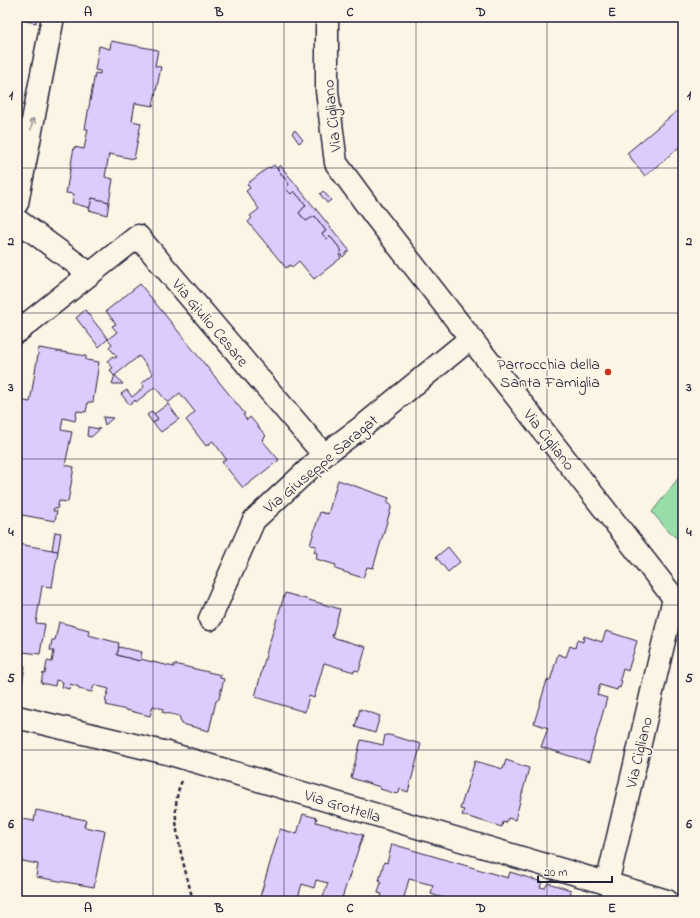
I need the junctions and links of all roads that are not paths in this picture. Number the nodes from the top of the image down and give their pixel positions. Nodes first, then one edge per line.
1 (53, 17) edge
2 (327, 17) edge
3 (21, 157) edge
4 (17, 203) edge
5 (17, 220) edge
6 (90, 274) junction
7 (17, 332) edge
8 (471, 338) junction
9 (324, 455) junction
10 (210, 619) dead end
11 (17, 717) edge
12 (607, 884) junction
13 (667, 901) edge

3 -> 1 street
2 - 8 street, Via Cigliano
3 - 4 street
5 - 6 street
6 - 7 street, Via Giulio Cesare
6 - 9 street, Via Giulio Cesare
8 - 9 street, Via Giuseppe Saragat
8 - 12 street, Via Cigliano
9 - 10 street, Via Giuseppe Saragat
11 - 12 street, Via Grottella
12 - 13 street, Via Grottella

